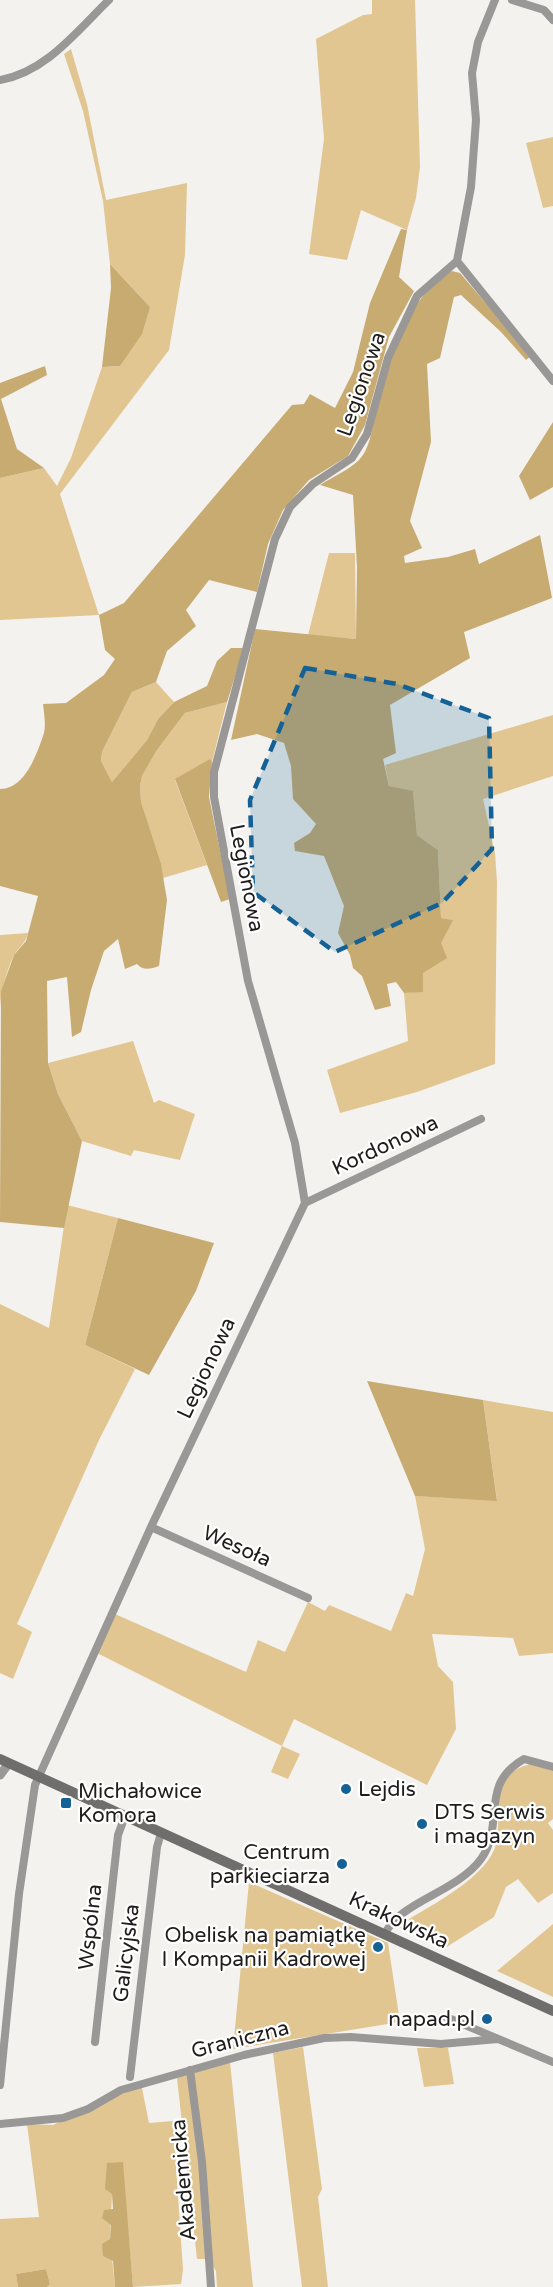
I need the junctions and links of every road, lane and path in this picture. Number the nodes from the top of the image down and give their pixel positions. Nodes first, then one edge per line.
1 (109, 0) edge
2 (495, 0) edge
3 (512, 0) edge
4 (553, 20) edge
5 (0, 80) edge
6 (457, 261) junction
7 (553, 381) edge
8 (482, 1119) dead end
9 (305, 1203) junction
10 (151, 1527) junction
11 (308, 1598) dead end
12 (4, 1761) edge
13 (553, 1767) edge
14 (0, 1775) edge
15 (38, 1776) junction
16 (125, 1816) junction
17 (161, 1833) junction
18 (385, 1934) junction
19 (553, 2011) edge
20 (446, 2017) dead end
21 (498, 2039) junction
22 (95, 2042) dead end
23 (553, 2062) edge
24 (190, 2070) junction
25 (130, 2077) dead end
26 (0, 2085) edge
27 (0, 2124) edge
28 (211, 2287) edge

1 - 5 street
2 - 6 street
3 - 4 street
6 - 7 street
6 - 9 street, Legionowa
8 - 9 street, Kordonowa
9 - 10 street, Legionowa
10 - 11 street, Wesoła
10 - 15 street, Legionowa
12 - 14 street
12 - 15 main road, Krakowska
13 - 18 street
15 - 16 main road, Krakowska
15 - 26 street, Legionowa
16 - 17 main road, Krakowska
16 - 22 street, Wspólna
17 - 18 main road, Krakowska
17 - 25 street, Galicyjska
18 - 19 main road, Krakowska
20 - 21 street, Graniczna
21 - 23 street, Graniczna
21 - 24 street, Graniczna
24 - 27 street, Graniczna
24 - 28 street, Akademicka

